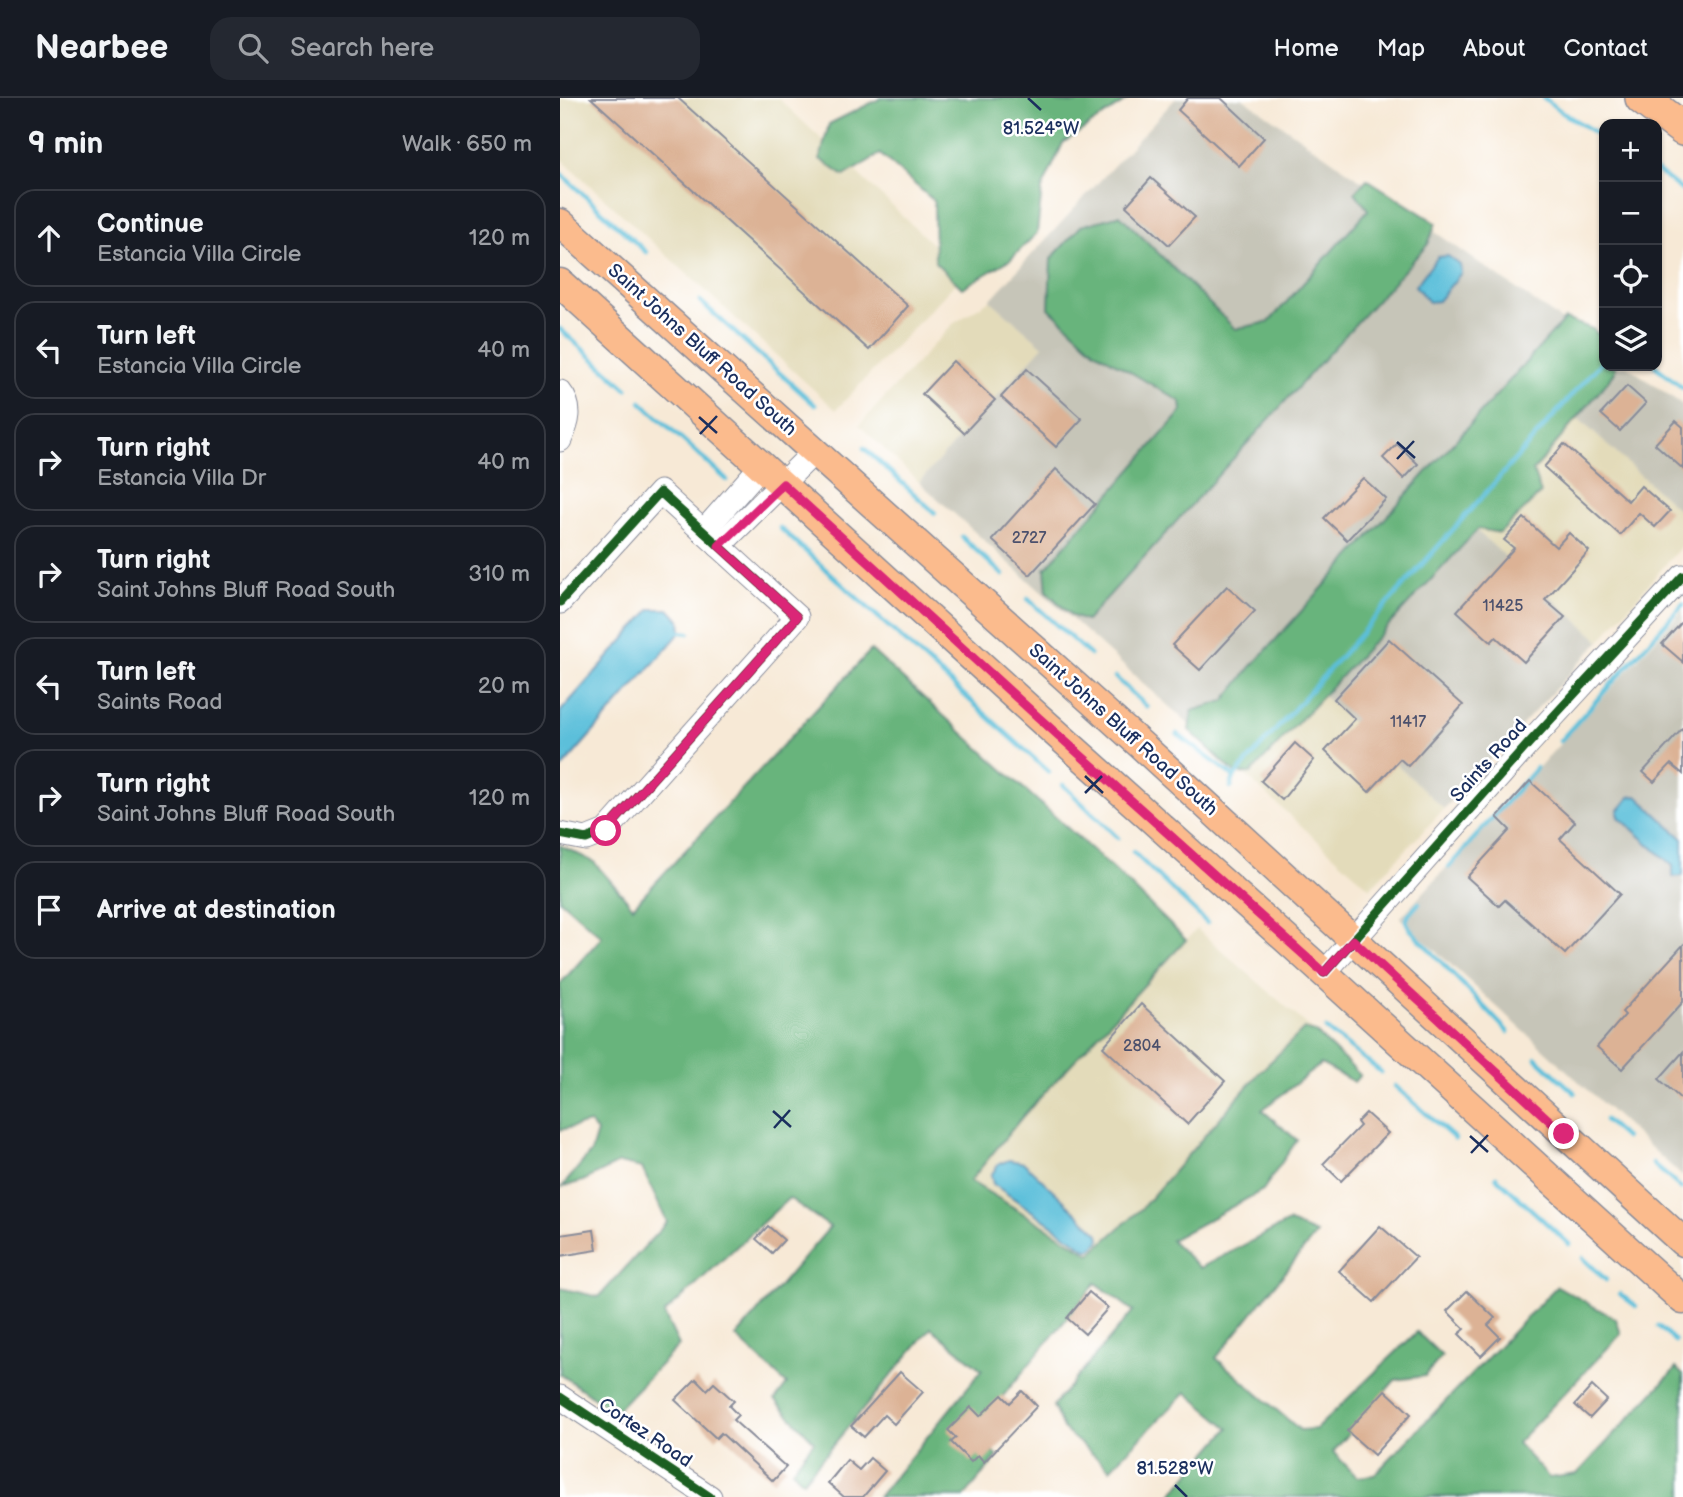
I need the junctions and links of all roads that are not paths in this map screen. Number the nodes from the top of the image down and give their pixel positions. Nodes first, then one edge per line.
1 (1642, 98) edge
2 (1683, 129) edge
3 (560, 223) edge
4 (560, 283) edge
5 (560, 392) edge
6 (560, 440) edge
7 (815, 451) junction
8 (762, 465) junction
9 (783, 484) junction
10 (711, 539) junction
11 (1683, 576) edge
12 (560, 602) edge
13 (560, 834) edge
14 (1353, 940) junction
15 (1324, 973) junction
16 (1683, 1242) edge
17 (1683, 1300) edge
18 (560, 1397) edge
19 (710, 1497) edge

1 - 2 highway
3 - 7 main road, Saint Johns Bluff Road South
4 - 8 main road
5 - 6 street
7 - 9 street
7 - 14 main road, Saint Johns Bluff Road South
8 - 9 main road
8 - 10 street
9 - 10 street
9 - 15 main road
10 - 12 street
10 - 13 street
11 - 14 street, Saints Road
14 - 15 street, Saints Road
14 - 16 main road, Saint Johns Bluff Road South
15 - 17 main road
18 - 19 street, Cortez Road

